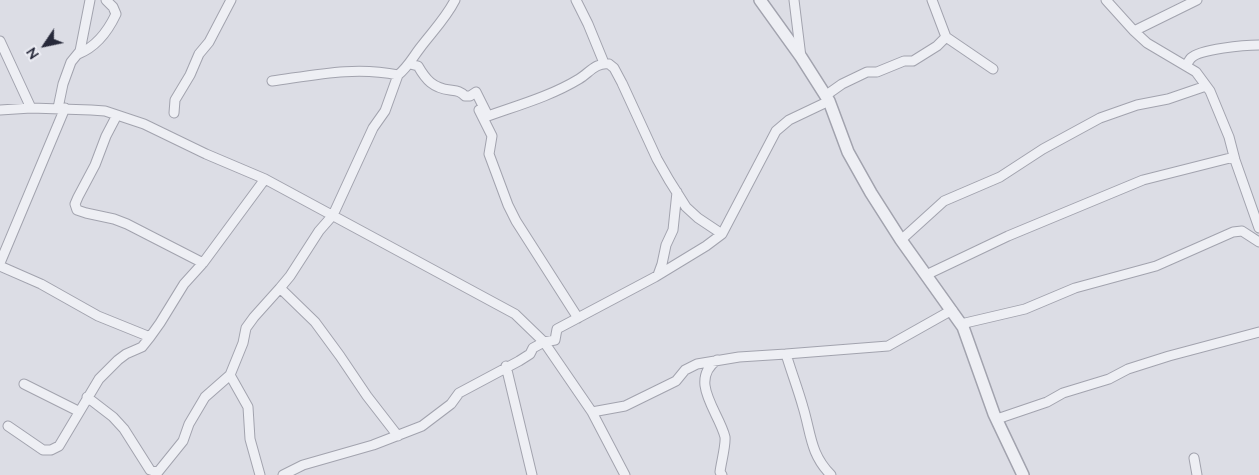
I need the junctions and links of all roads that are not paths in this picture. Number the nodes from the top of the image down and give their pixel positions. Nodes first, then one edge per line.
1 (90, 0) edge
2 (106, 0) edge
3 (231, 0) edge
4 (576, 0) edge
5 (760, 0) edge
6 (794, 0) edge
7 (932, 0) edge
8 (1106, 0) edge
9 (1197, 0) edge
10 (451, 2) edge
11 (1134, 32) junction
12 (946, 37) junction
13 (0, 41) edge
14 (1259, 45) edge
15 (78, 54) junction
16 (801, 57) junction
17 (604, 63) junction
18 (410, 64) junction
19 (1186, 65) junction
20 (993, 69) dead end
21 (398, 75) junction
22 (272, 81) dead end
23 (1206, 86) junction
24 (470, 96) junction
25 (827, 98) junction
26 (31, 108) junction
27 (62, 108) junction
28 (0, 110) edge
29 (174, 113) dead end
30 (117, 115) junction
31 (1234, 157) junction
32 (265, 179) junction
33 (677, 192) junction
34 (332, 215) junction
35 (1258, 226) edge
36 (1244, 232) junction
37 (722, 234) junction
38 (901, 240) junction
39 (1259, 242) edge
40 (203, 263) junction
41 (0, 264) edge
42 (658, 275) junction
43 (926, 275) junction
44 (280, 288) junction
45 (952, 310) junction
46 (578, 318) junction
47 (961, 324) junction
48 (1259, 332) edge
49 (150, 337) junction
50 (544, 342) junction
51 (786, 354) junction
52 (718, 360) junction
53 (506, 367) junction
54 (230, 374) junction
55 (24, 384) dead end
56 (87, 397) junction
57 (78, 411) junction
58 (592, 412) junction
59 (996, 419) junction
60 (8, 426) dead end
61 (398, 436) junction
62 (1194, 458) dead end
63 (260, 475) edge
64 (284, 475) edge
65 (532, 475) edge
66 (625, 475) edge
67 (722, 475) edge
68 (831, 475) edge
69 (1022, 475) edge
70 (1197, 475) edge

1 - 15 street
2 - 15 street
3 - 29 street
4 - 17 street
5 - 16 street
6 - 16 street
7 - 12 street
8 - 11 street
9 - 11 street
10 - 18 street
11 - 19 street
12 - 20 street
12 - 25 street
13 - 26 street
14 - 19 street
15 - 27 street
16 - 25 street
17 - 24 street
17 - 33 street
18 - 21 street
18 - 24 street
19 - 23 street
21 - 22 street
21 - 34 street
23 - 31 street
23 - 38 street
24 - 46 street
25 - 37 street
25 - 38 street
26 - 27 street
26 - 28 street
27 - 30 street
27 - 41 street
30 - 32 street
30 - 40 street
31 - 35 street
31 - 43 street
32 - 34 street
32 - 40 street
33 - 37 street
33 - 42 street
34 - 44 street
34 - 50 street
35 - 36 street
36 - 39 street
36 - 47 street
37 - 42 street
38 - 43 street
40 - 49 street
41 - 49 street
42 - 46 street
43 - 45 street
44 - 54 street
44 - 61 street
45 - 47 street
45 - 51 street
46 - 50 street
47 - 59 street
48 - 59 street
49 - 56 street
50 - 53 street
50 - 58 street
51 - 52 street
51 - 68 street
52 - 58 street
52 - 67 street
53 - 61 street
53 - 65 street
54 - 56 street
54 - 63 street
55 - 57 street
56 - 57 street
57 - 60 street
58 - 66 street
59 - 69 street
61 - 64 street
62 - 70 street

